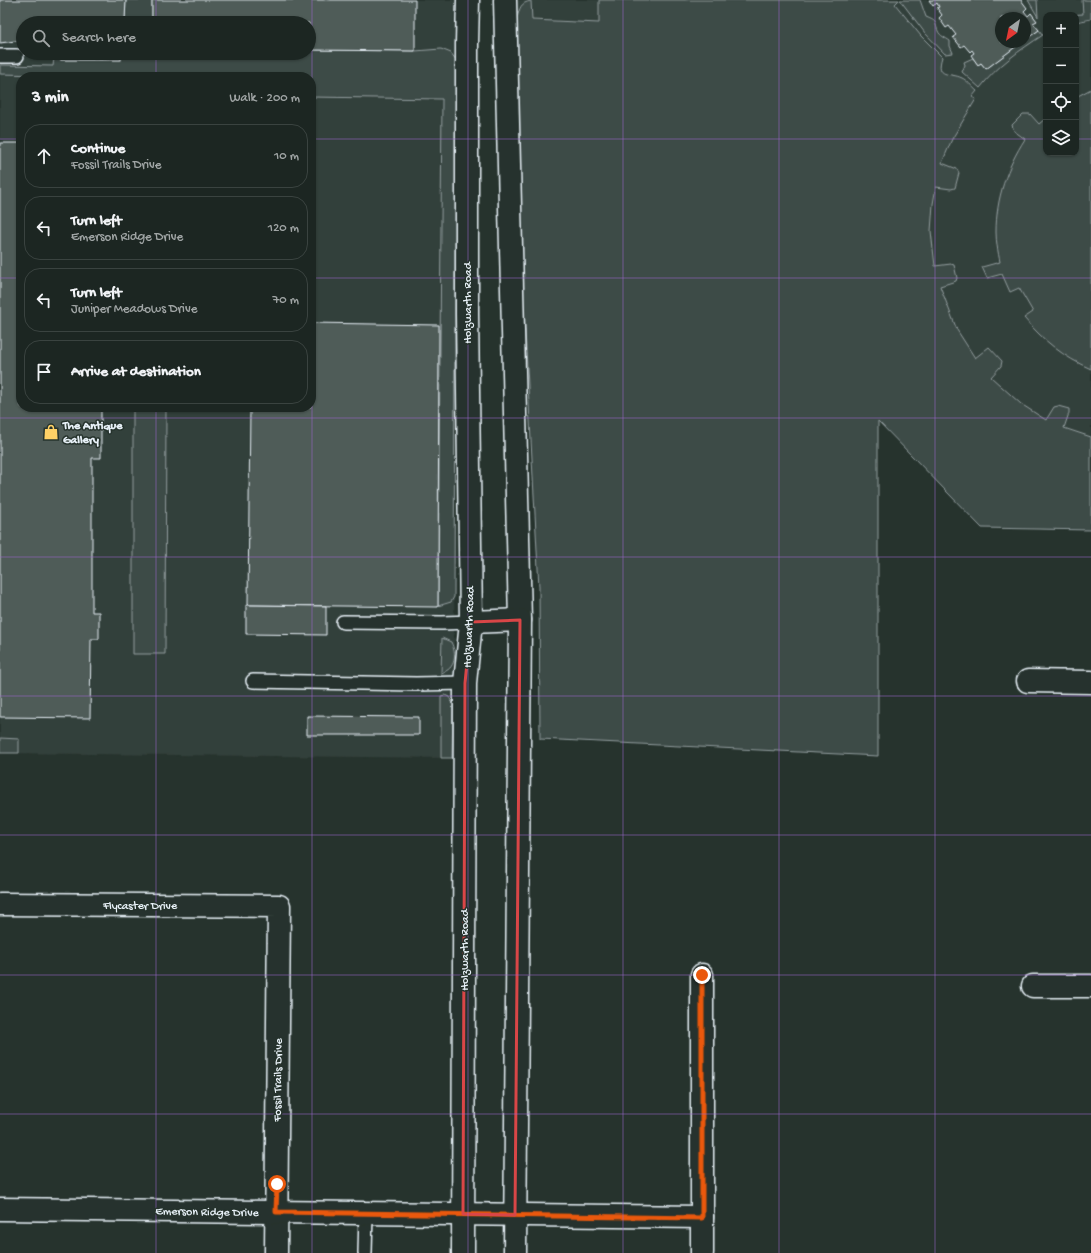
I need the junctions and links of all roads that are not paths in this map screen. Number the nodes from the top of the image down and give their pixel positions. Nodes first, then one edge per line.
1 (468, 0) edge
2 (505, 0) edge
3 (0, 56) edge
4 (16, 56) edge
5 (520, 620) junction
6 (343, 622) dead end
7 (471, 622) junction
8 (253, 681) dead end
9 (1028, 681) dead end
10 (1091, 682) edge
11 (465, 683) junction
12 (0, 904) edge
13 (279, 906) joint
14 (702, 975) dead end
15 (1034, 986) dead end
16 (1091, 986) edge
17 (0, 1209) edge
18 (276, 1212) junction
19 (366, 1213) junction
20 (463, 1214) junction
21 (515, 1215) junction
22 (702, 1218) junction
23 (276, 1253) edge
24 (365, 1253) edge
25 (463, 1253) edge
26 (515, 1253) edge
27 (702, 1253) edge

1 - 7 main road, Holzwarth Road
2 - 5 main road
3 - 4 lane
5 - 7 main road
5 - 21 main road
6 - 7 lane
7 - 11 main road, Holzwarth Road
8 - 11 lane
9 - 10 main road
11 - 20 main road, Holzwarth Road
12 - 13 main road, Flycaster Drive
13 - 18 main road, Fossil Trails Drive
14 - 22 main road
15 - 16 main road
17 - 18 main road, Emerson Ridge Drive
18 - 19 main road, Emerson Ridge Drive
18 - 23 main road, Fossil Trails Drive
19 - 20 main road, Emerson Ridge Drive
19 - 24 lane
20 - 21 main road, Emerson Ridge Drive
20 - 25 main road, Holzwarth Road
21 - 22 main road, Emerson Ridge Drive
21 - 26 main road
22 - 27 main road

